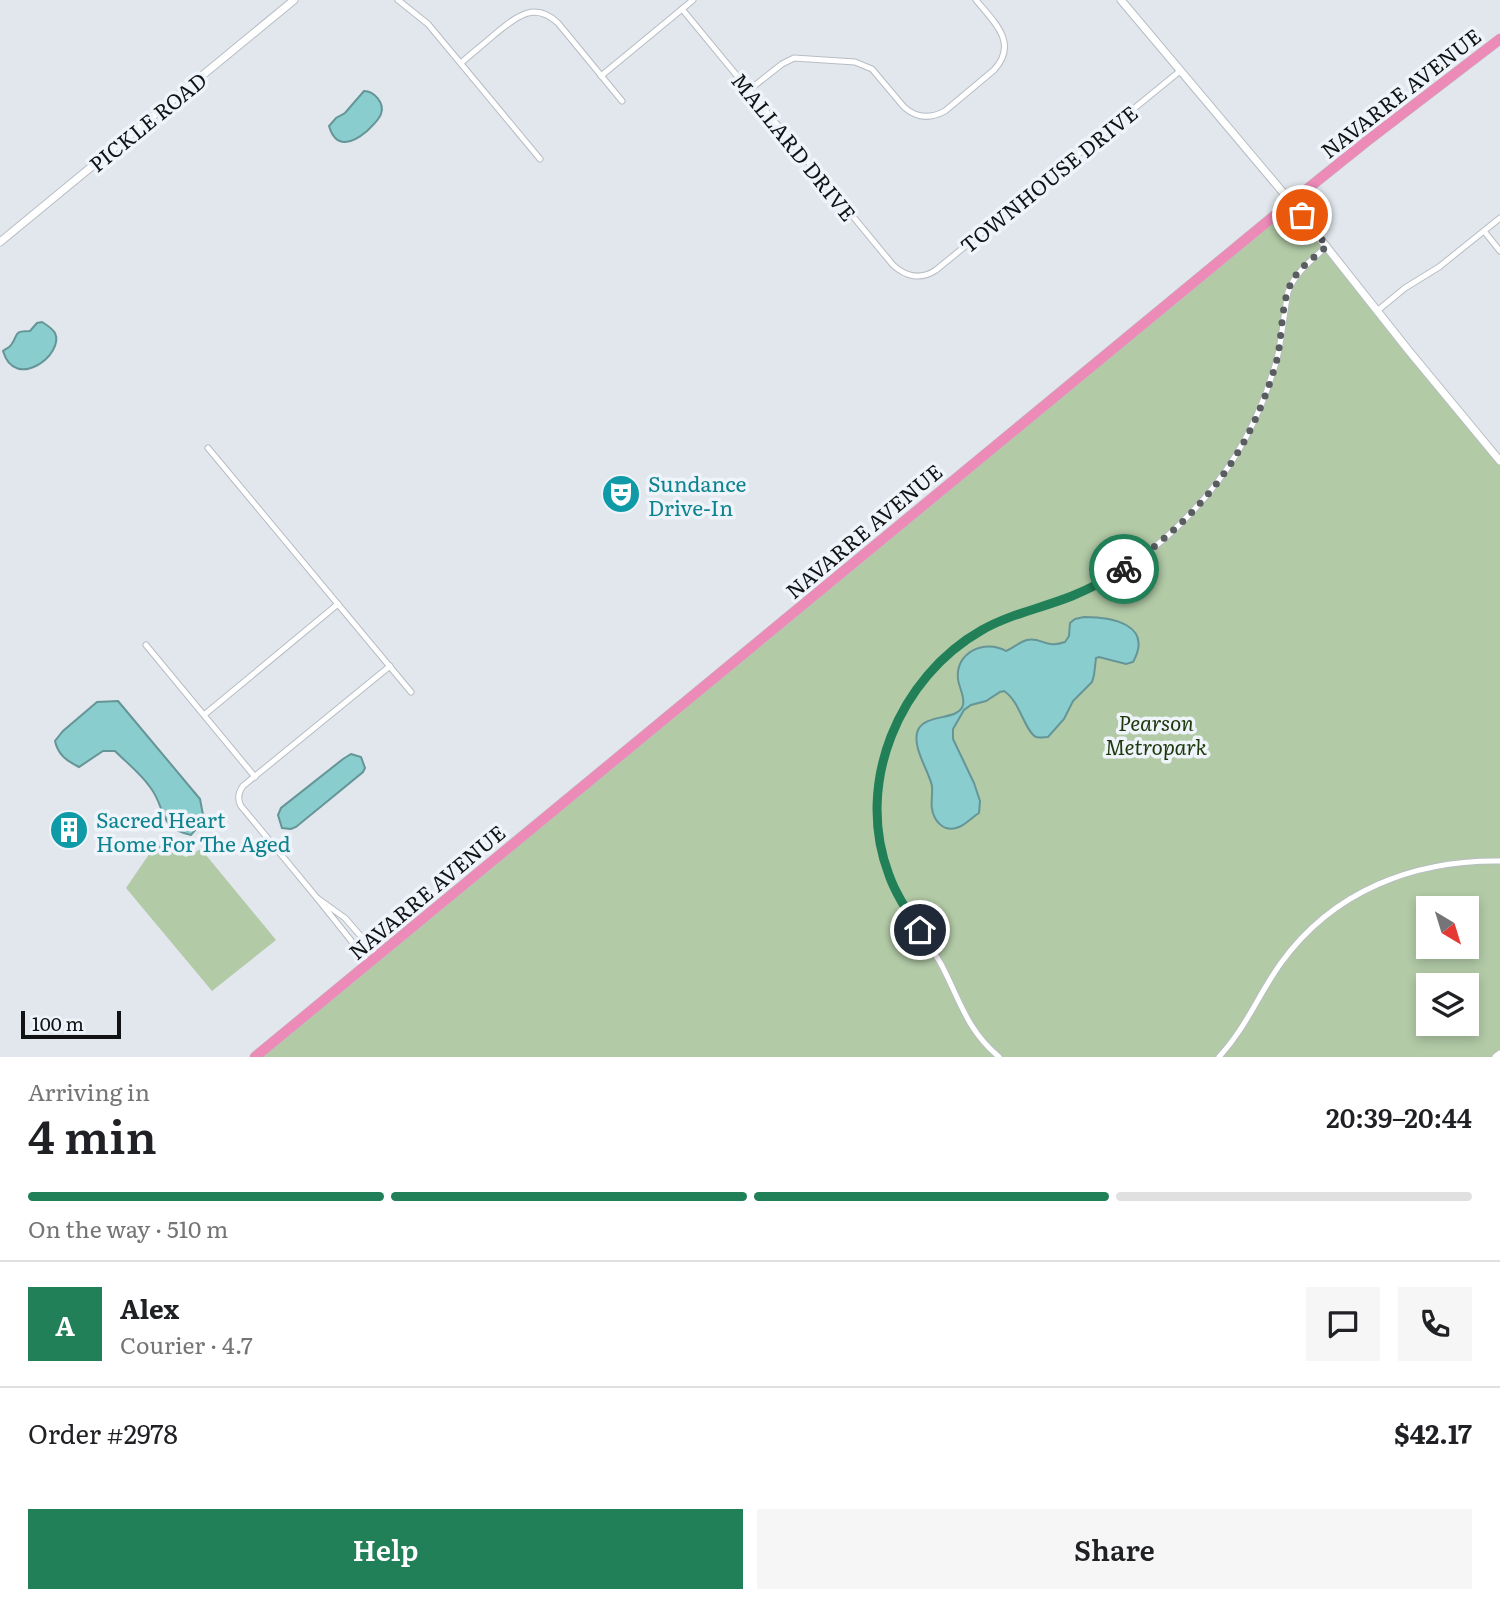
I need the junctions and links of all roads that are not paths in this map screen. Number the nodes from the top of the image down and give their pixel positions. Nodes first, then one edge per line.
1 (294, 0) edge
2 (398, 0) edge
3 (693, 0) edge
4 (976, 0) edge
5 (1121, 0) edge
6 (682, 9) junction
7 (1500, 39) edge
8 (461, 63) junction
9 (1180, 71) junction
10 (601, 76) junction
11 (749, 90) junction
12 (622, 101) dead end
13 (540, 159) dead end
14 (1291, 202) junction
15 (1500, 218) edge
16 (1484, 231) junction
17 (0, 242) edge
18 (1327, 246) junction
19 (1500, 251) edge
20 (914, 276) joint
21 (1377, 311) junction
22 (208, 448) dead end
23 (1500, 461) edge
24 (338, 604) junction
25 (146, 645) dead end
26 (390, 666) junction
27 (411, 692) dead end
28 (204, 715) junction
29 (255, 777) junction
30 (1500, 861) edge
31 (317, 898) junction
32 (373, 959) junction
33 (255, 1057) edge
34 (999, 1057) edge
35 (1219, 1057) edge

1 - 17 street, PICKLE ROAD
2 - 8 street
3 - 6 street
4 - 11 street
5 - 9 street
6 - 10 street
6 - 11 street, MALLARD DRIVE
7 - 14 highway, NAVARRE AVENUE
8 - 10 street
8 - 13 street
9 - 14 street
9 - 20 street, TOWNHOUSE DRIVE
10 - 12 street
11 - 20 street, MALLARD DRIVE
14 - 18 street
14 - 32 highway, NAVARRE AVENUE
15 - 16 street
16 - 19 street
16 - 21 street
18 - 21 street
18 - 34 street
21 - 23 street
22 - 24 street
24 - 26 street
24 - 28 street
25 - 28 street
26 - 27 street
26 - 29 street
28 - 29 street
29 - 31 street
30 - 35 street
31 - 32 street
31 - 32 street
32 - 33 highway, NAVARRE AVENUE

